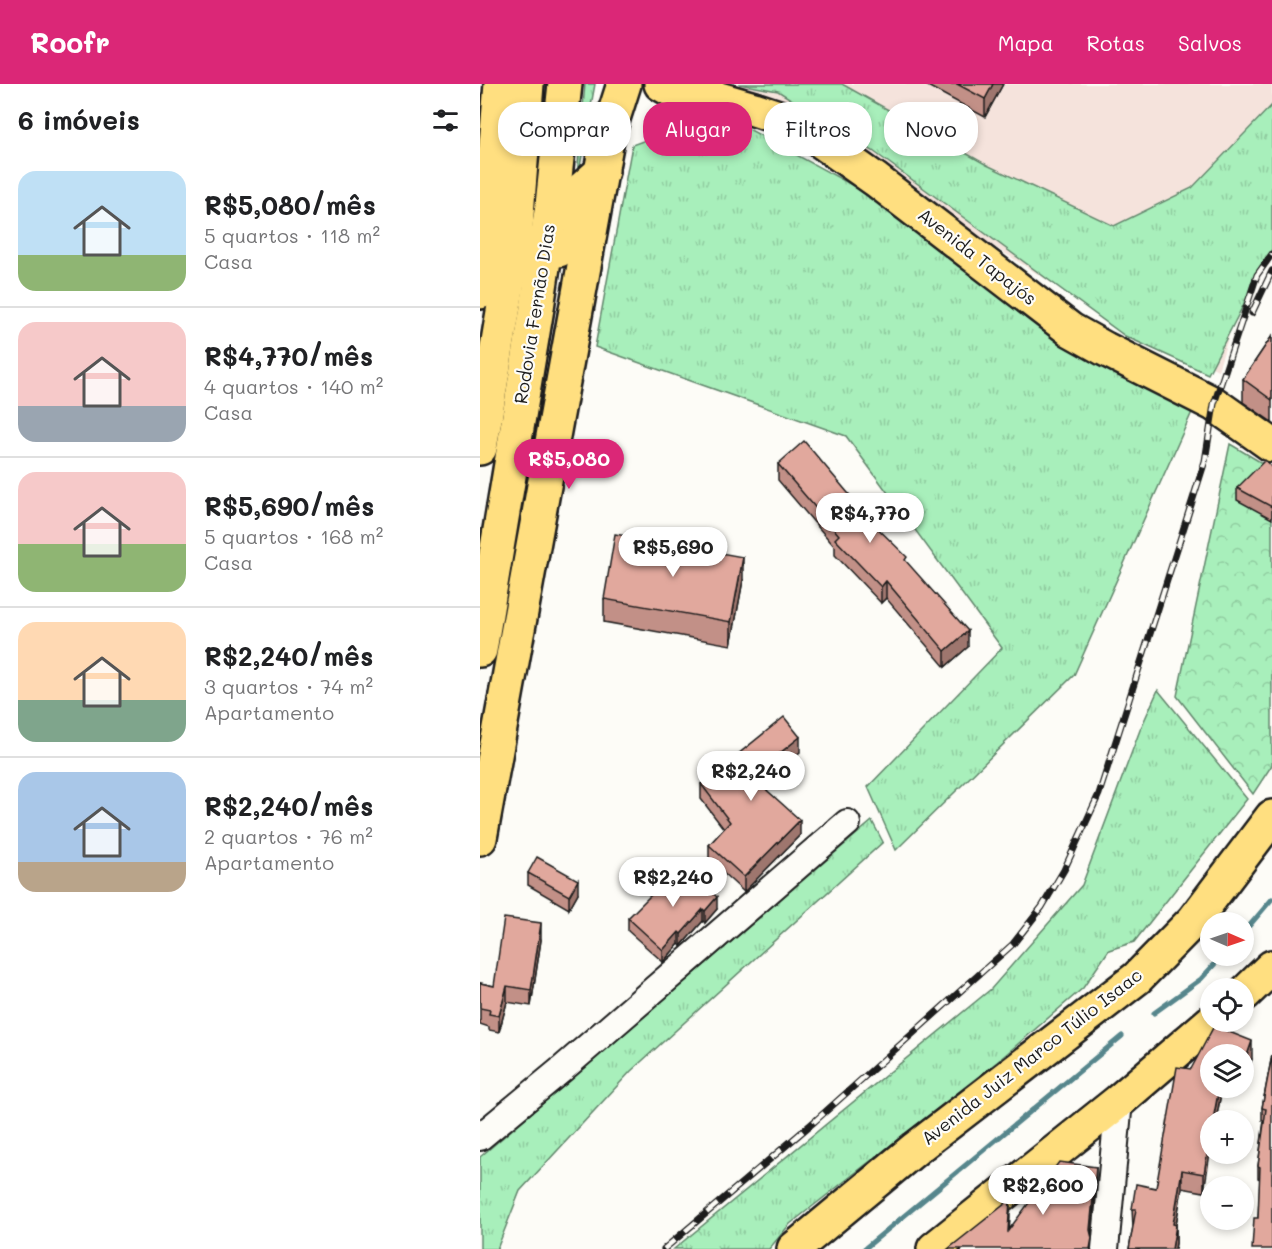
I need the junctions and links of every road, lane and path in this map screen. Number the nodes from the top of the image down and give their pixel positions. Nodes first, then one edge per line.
1 (501, 84) edge
2 (527, 84) edge
3 (565, 84) edge
4 (624, 84) edge
5 (668, 88) edge
6 (618, 102) edge
7 (631, 114) edge
8 (604, 156) edge
9 (602, 171) junction
10 (480, 292) edge
11 (537, 308) junction
12 (1272, 445) edge
13 (480, 448) edge
14 (480, 650) edge
15 (1272, 817) edge
16 (847, 823) dead end
17 (480, 838) edge
18 (1272, 967) edge
19 (1254, 984) edge
20 (1200, 1031) edge
21 (1119, 1101) junction
22 (480, 1137) edge
23 (794, 1249) edge
24 (934, 1249) edge
25 (1106, 1249) edge

1 - 10 main road
2 - 13 main road, Rodovia Fernão Dias
3 - 11 main road, Rodovia Fernão Dias
4 - 6 main road
5 - 7 main road, Avenida Tapajós
5 - 12 main road, Avenida Tapajós
8 - 9 main road
9 - 11 main road
9 - 17 main road
11 - 14 main road, Rodovia Fernão Dias
15 - 23 main road, Avenida Juiz Marco Túlio Isaac
16 - 22 street
18 - 19 main road
20 - 21 main road
21 - 24 main road
21 - 25 street

